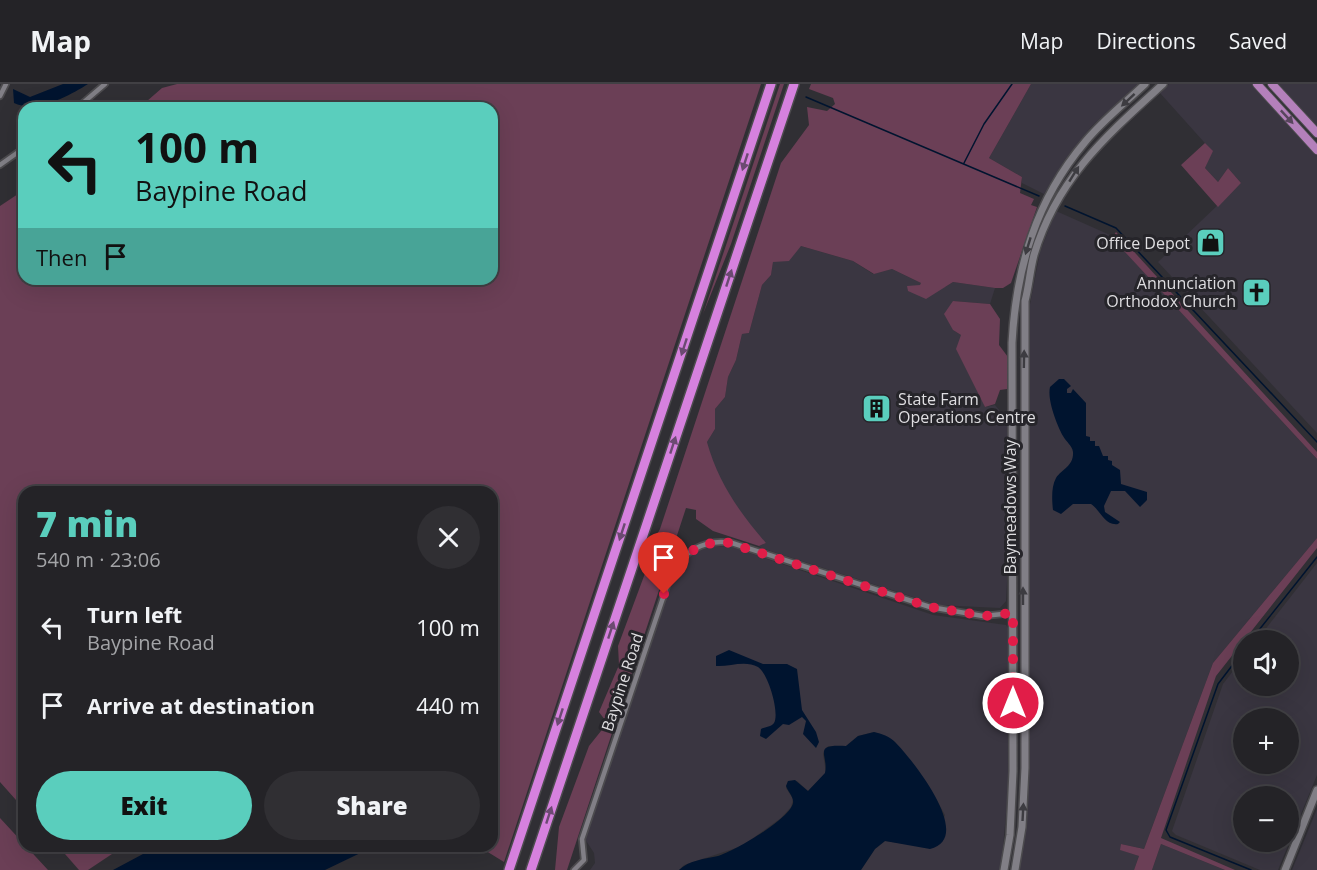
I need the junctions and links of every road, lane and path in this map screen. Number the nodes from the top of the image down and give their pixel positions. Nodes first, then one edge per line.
1 (6, 84) edge
2 (105, 84) edge
3 (771, 84) edge
4 (794, 84) edge
5 (1145, 84) edge
6 (1163, 84) edge
7 (1257, 84) edge
8 (1272, 84) edge
9 (0, 96) edge
10 (84, 102) edge
11 (1317, 133) edge
12 (1086, 140) junction
13 (1093, 148) junction
14 (1317, 150) edge
15 (18, 152) edge
16 (0, 165) edge
17 (1013, 613) junction
18 (1317, 790) edge
19 (509, 870) edge
20 (531, 870) edge
21 (574, 870) edge
22 (1004, 870) edge
23 (1016, 870) edge
24 (1285, 870) edge

1 - 9 street
2 - 10 street
3 -> 19 highway
20 -> 4 highway
5 -> 12 street, Baymeadows Way
6 - 13 street, Baymeadows Way
7 -> 14 main road
8 - 11 main road
12 - 13 street
12 -> 17 street, Baymeadows Way
23 -> 13 street, Baymeadows Way
15 - 16 street
17 - 21 street, Baypine Road
17 - 22 street, Baymeadows Way
18 - 24 street

